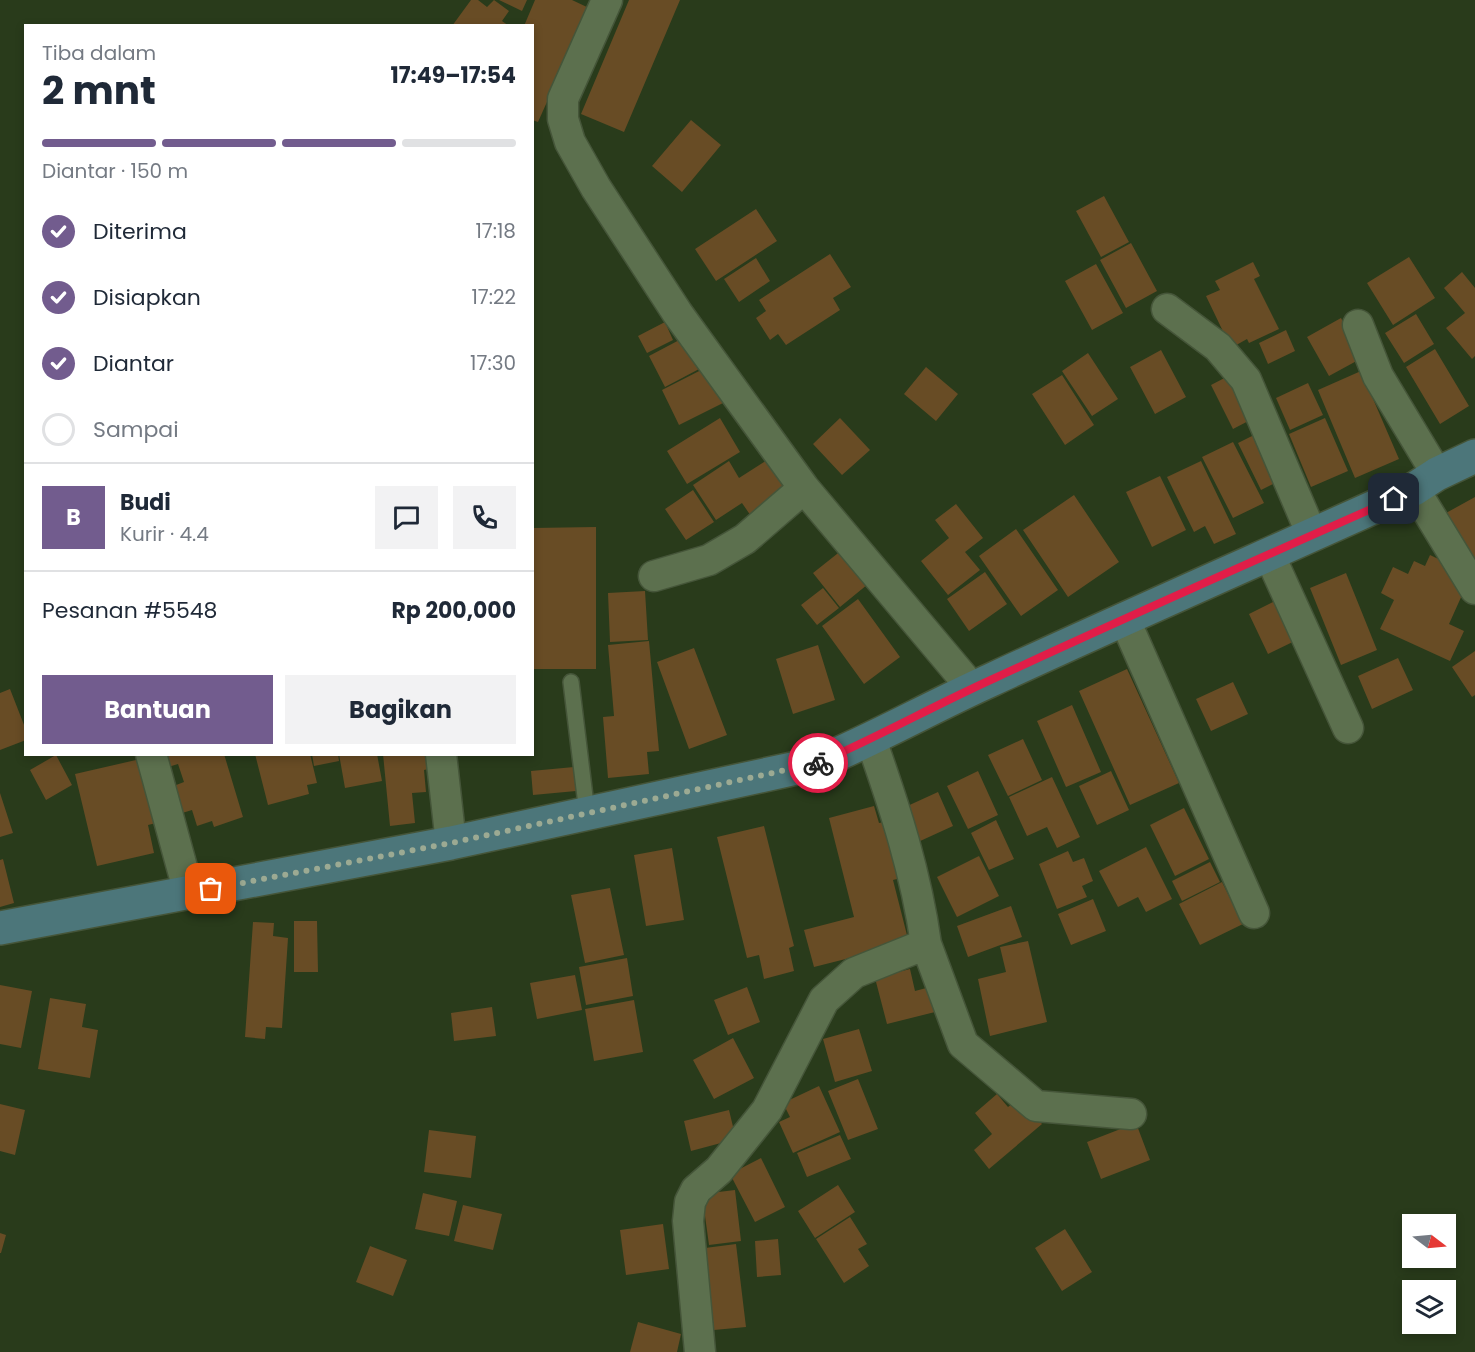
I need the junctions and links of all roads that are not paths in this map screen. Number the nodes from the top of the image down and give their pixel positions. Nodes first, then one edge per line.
1 (607, 0) edge
2 (1167, 309) dead end
3 (1358, 325) dead end
4 (1475, 456) edge
5 (1425, 482) junction
6 (804, 488) junction
7 (1312, 535) junction
8 (1269, 554) junction
9 (654, 576) dead end
10 (1475, 590) edge
11 (1124, 618) junction
12 (571, 682) dead end
13 (972, 688) junction
14 (1348, 728) dead end
15 (871, 740) junction
16 (152, 756) edge
17 (441, 756) edge
18 (587, 813) junction
19 (451, 843) junction
20 (189, 893) junction
21 (1254, 913) dead end
22 (0, 928) edge
23 (926, 944) junction
24 (1131, 1114) dead end
25 (700, 1352) edge

1 - 6 street
2 - 7 street
3 - 5 street
4 - 5 street
5 - 7 street
5 - 10 street
6 - 9 street
6 - 13 street
7 - 8 street
8 - 11 street
8 - 14 street
11 - 13 street
11 - 21 street
12 - 18 lane
13 - 15 street
15 - 18 street
15 - 23 street
16 - 20 street
17 - 19 street
18 - 19 street
19 - 20 street
20 - 22 street
23 - 24 street
23 - 25 street

